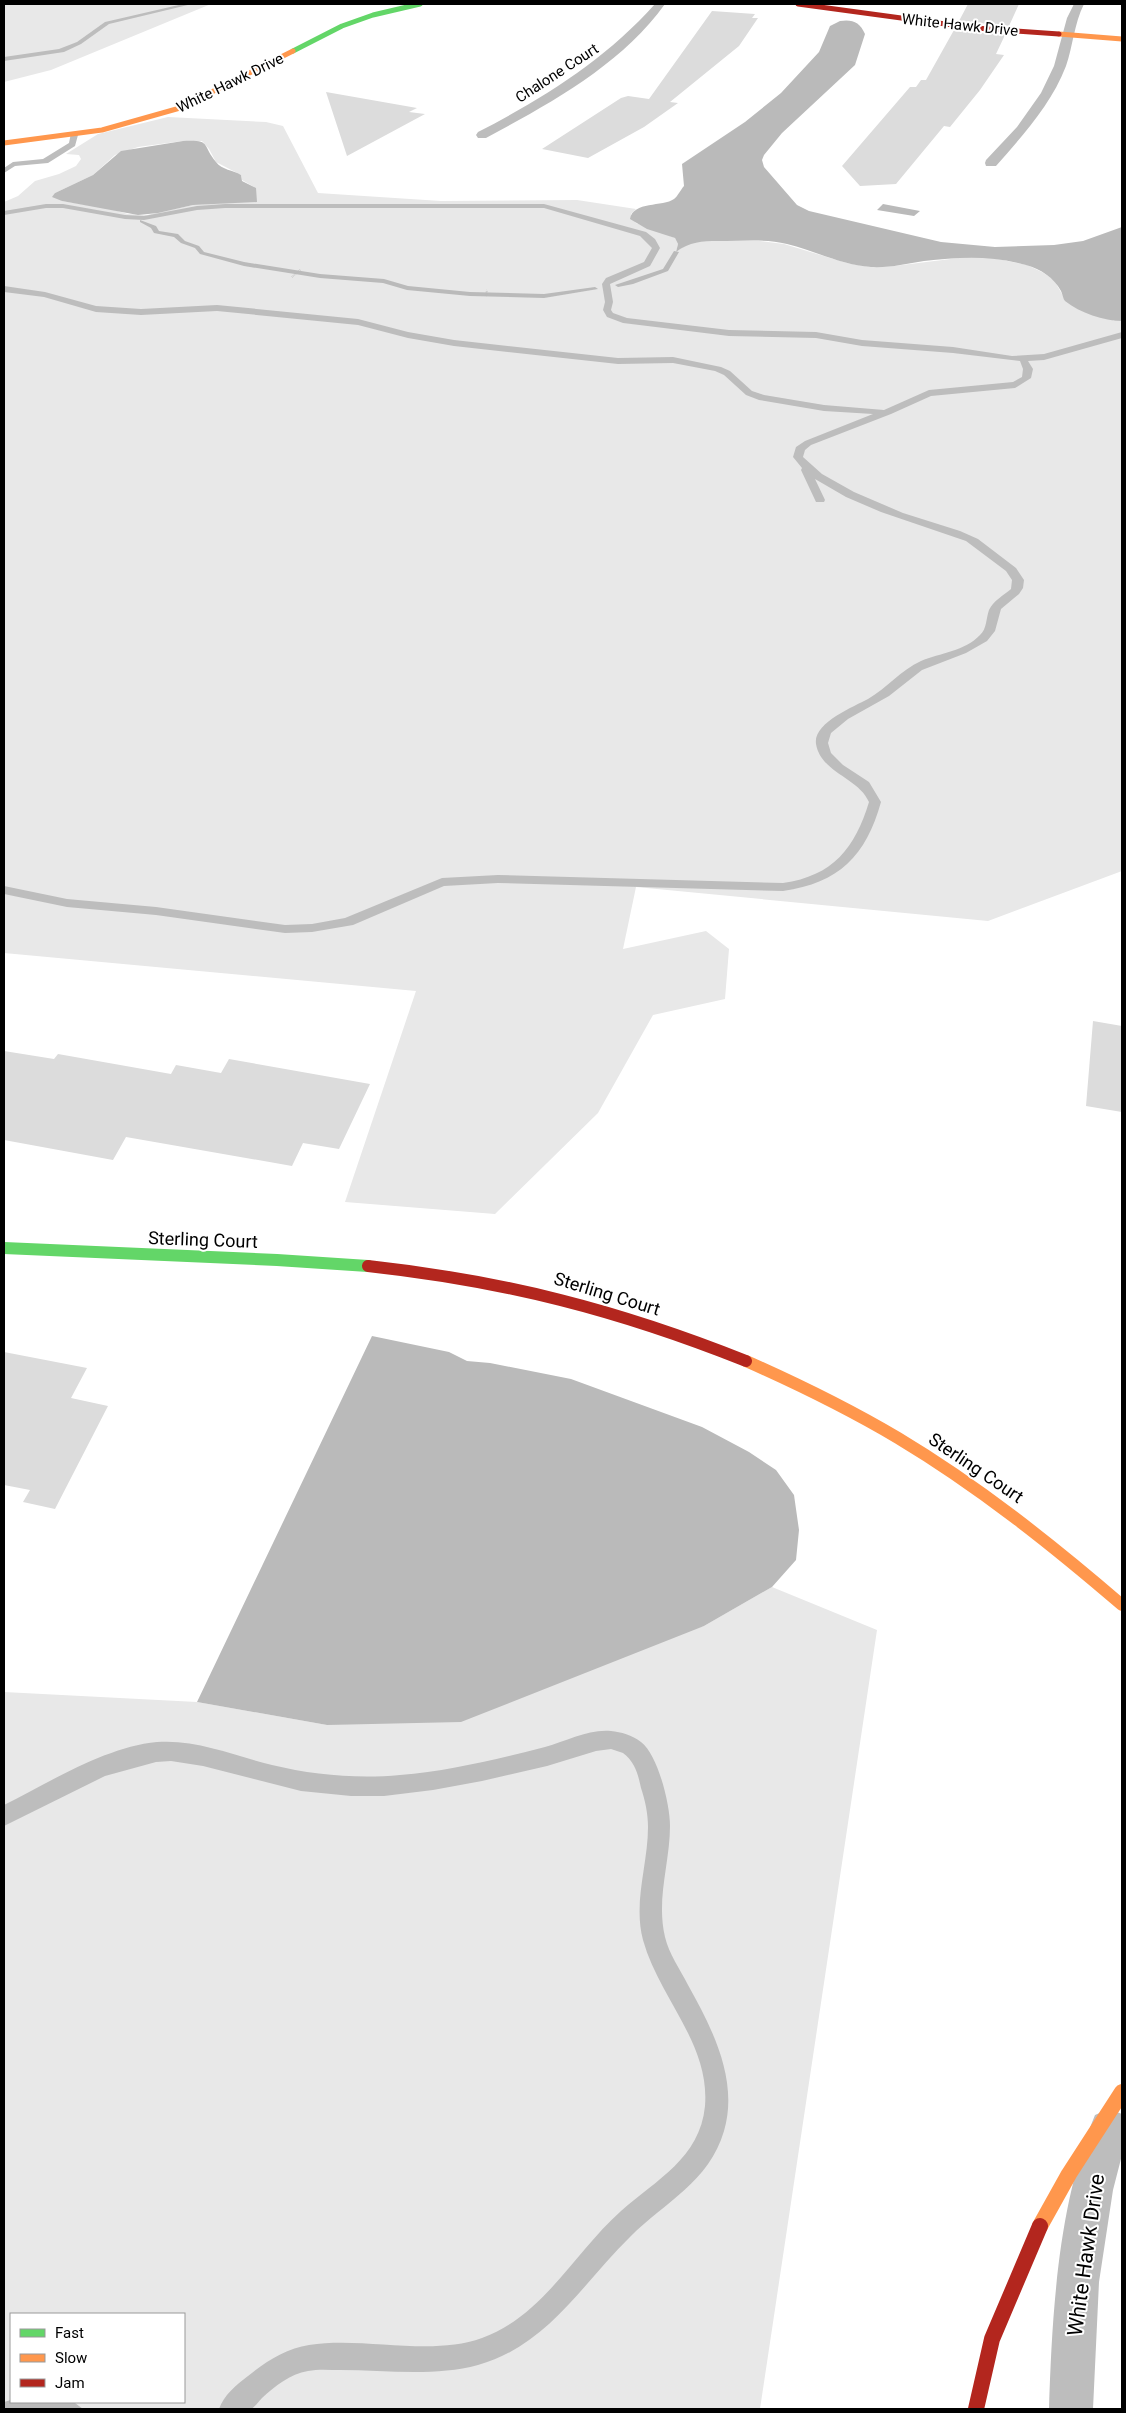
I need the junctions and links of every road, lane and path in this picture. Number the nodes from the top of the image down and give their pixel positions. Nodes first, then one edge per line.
1 (190, 4) edge
2 (420, 4) edge
3 (660, 4) edge
4 (798, 4) edge
5 (1078, 4) edge
6 (1069, 35) junction
7 (1122, 39) edge
8 (4, 60) edge
9 (74, 135) junction
10 (482, 135) dead end
11 (4, 143) edge
12 (4, 163) edge
13 (991, 163) dead end
14 (13, 164) junction
15 (4, 171) edge
16 (4, 213) edge
17 (301, 269) dead end
18 (292, 277) dead end
19 (4, 289) edge
20 (487, 290) dead end
21 (486, 296) dead end
22 (1122, 335) edge
23 (1023, 359) junction
24 (888, 412) junction
25 (803, 466) junction
26 (820, 500) dead end
27 (1015, 574) joint
28 (681, 883) joint
29 (4, 890) edge
30 (4, 1248) edge
31 (1122, 1605) edge
32 (4, 1816) edge
33 (1119, 2097) edge
34 (232, 2409) edge
35 (976, 2409) edge
36 (1071, 2409) edge

1 - 8 lane
2 - 9 street, White Hawk Drive
3 - 10 street, Chalone Court
4 - 6 street, White Hawk Drive
5 - 6 street
6 - 7 street, White Hawk Drive
6 - 13 street
9 - 11 street, White Hawk Drive
9 - 14 lane
12 - 14 lane
14 - 15 lane
16 - 23 lane
17 - 18 path
19 - 24 lane
20 - 21 path
22 - 23 lane
23 - 24 lane
24 - 25 lane
25 - 26 lane
25 - 27 lane
27 - 28 lane
28 - 29 lane
30 - 31 street, Sterling Court
32 - 34 lane
33 - 35 street, White Hawk Drive
33 - 36 street, White Hawk Drive

